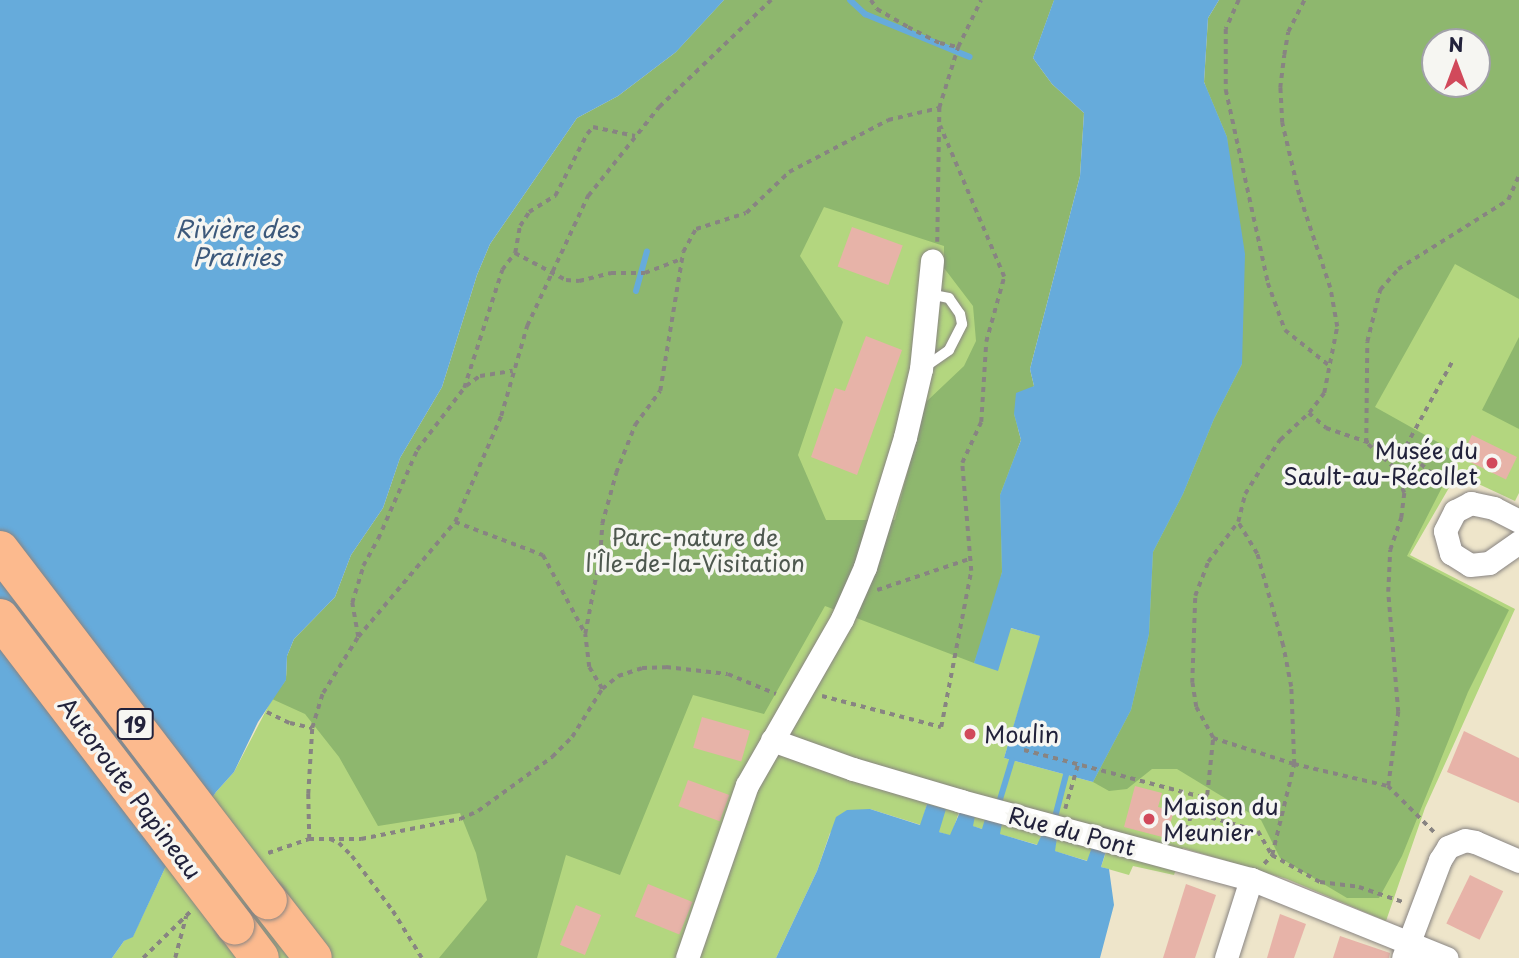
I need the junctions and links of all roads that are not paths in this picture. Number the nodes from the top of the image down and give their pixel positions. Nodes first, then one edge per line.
1 (932, 261) road end
2 (929, 294) junction
3 (921, 369) junction
4 (1519, 521) edge
5 (1519, 542) edge
6 (0, 550) edge
7 (0, 618) edge
8 (772, 740) junction
9 (1519, 861) edge
10 (1251, 879) junction
11 (1406, 950) edge
12 (260, 958) edge
13 (313, 958) edge
14 (687, 958) edge
15 (1226, 958) edge
16 (1447, 958) edge

1 - 2 street
2 - 3 street
2 - 3 lane
3 - 8 street
4 - 5 street
6 - 13 highway, Autoroute Papineau / 19, bridge
7 - 12 highway, Autoroute Papineau / 19, bridge
8 - 10 street, Rue du Pont
8 - 14 street
9 - 11 street
10 - 11 street, Rue du Pont
10 - 15 street
11 - 16 street, Rue du Pont

